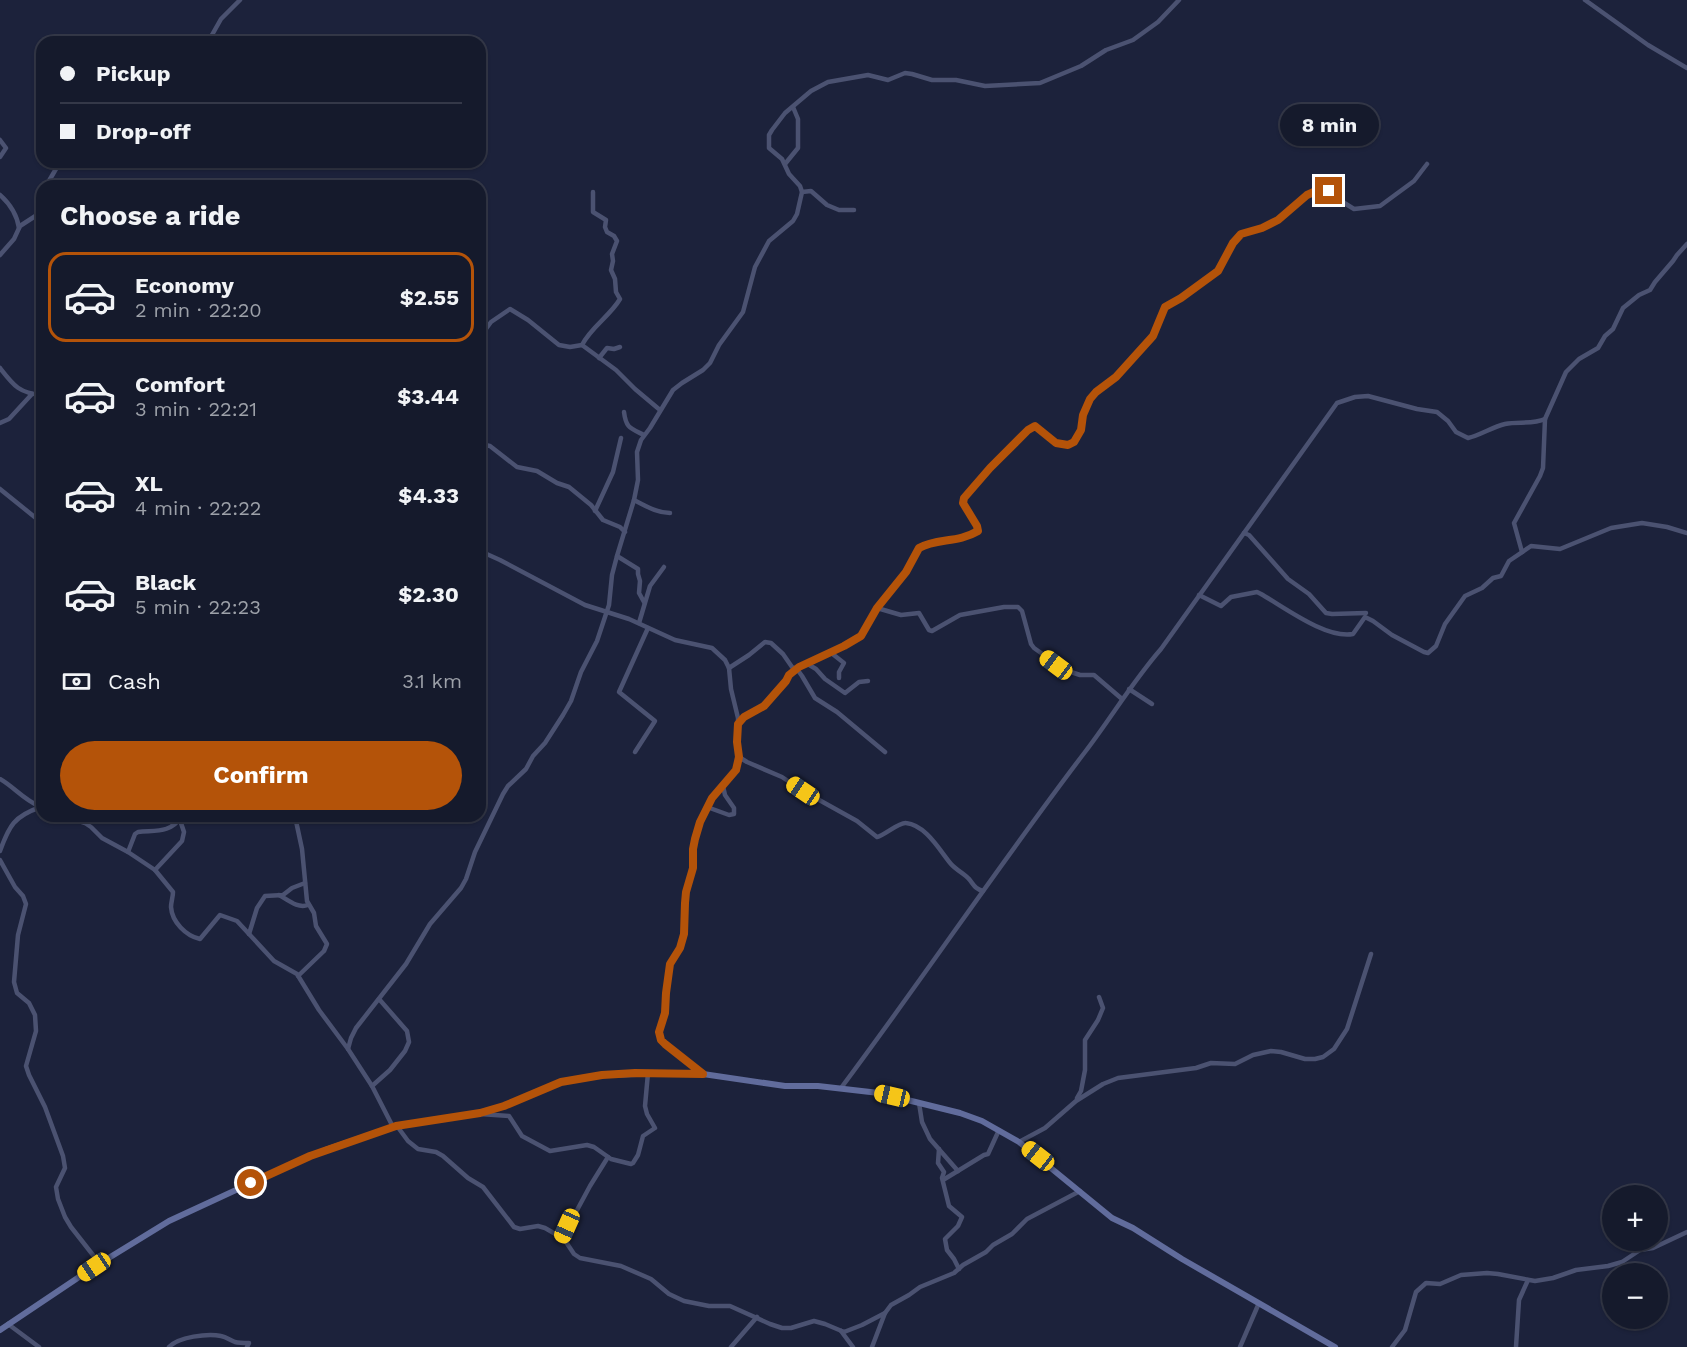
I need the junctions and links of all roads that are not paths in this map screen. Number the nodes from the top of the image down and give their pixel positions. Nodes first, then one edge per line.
1 (240, 0) edge
2 (1179, 0) edge
3 (1585, 0) edge
4 (211, 36) edge
5 (1687, 68) edge
6 (793, 107) junction
7 (0, 140) edge
8 (0, 157) edge
9 (1427, 164) dead end
10 (785, 165) junction
11 (593, 192) dead end
12 (802, 192) junction
13 (0, 195) edge
14 (854, 210) dead end
15 (36, 215) edge
16 (19, 228) junction
17 (1687, 244) edge
18 (0, 255) edge
19 (486, 329) edge
20 (582, 345) junction
21 (620, 347) dead end
22 (598, 357) junction
23 (0, 368) edge
24 (32, 394) junction
25 (36, 394) edge
26 (660, 410) junction
27 (624, 411) dead end
28 (1545, 419) junction
29 (0, 423) edge
30 (644, 435) junction
31 (621, 438) dead end
32 (486, 445) edge
33 (0, 489) edge
34 (634, 500) junction
35 (595, 511) junction
36 (670, 513) dead end
37 (36, 518) edge
38 (625, 533) junction
39 (1244, 533) junction
40 (1687, 533) edge
41 (1521, 552) junction
42 (486, 554) edge
43 (616, 556) junction
44 (664, 567) dead end
45 (1199, 595) junction
46 (644, 602) junction
47 (877, 608) junction
48 (607, 612) junction
49 (1366, 613) dead end
50 (639, 623) junction
51 (648, 628) junction
52 (830, 652) junction
53 (806, 663) junction
54 (729, 668) junction
55 (797, 669) junction
56 (839, 678) dead end
57 (868, 681) dead end
58 (1130, 689) junction
59 (1122, 699) junction
60 (1152, 704) dead end
61 (738, 724) junction
62 (635, 752) dead end
63 (885, 752) dead end
64 (739, 757) junction
65 (0, 779) edge
66 (723, 786) junction
67 (36, 804) edge
68 (707, 807) junction
69 (36, 808) edge
70 (82, 822) edge
71 (175, 822) edge
72 (182, 822) edge
73 (297, 822) edge
74 (0, 851) edge
75 (128, 852) junction
76 (0, 860) edge
77 (155, 870) junction
78 (305, 884) junction
79 (983, 891) junction
80 (279, 895) junction
81 (308, 904) junction
82 (249, 934) junction
83 (1371, 954) dead end
84 (298, 976) junction
85 (1099, 997) dead end
86 (379, 999) junction
87 (348, 1049) junction
88 (648, 1073) junction
89 (703, 1074) junction
90 (372, 1086) junction
91 (841, 1088) junction
92 (1076, 1101) junction
93 (919, 1103) junction
94 (480, 1113) junction
95 (395, 1127) junction
96 (999, 1130) junction
97 (1022, 1144) junction
98 (939, 1149) junction
99 (608, 1157) junction
100 (958, 1171) junction
101 (943, 1180) junction
102 (1080, 1191) junction
103 (1687, 1232) edge
104 (562, 1238) junction
105 (100, 1264) junction
106 (959, 1269) junction
107 (1528, 1280) junction
108 (1258, 1303) junction
109 (885, 1313) junction
110 (757, 1317) junction
111 (8, 1324) junction
112 (0, 1330) edge
113 (841, 1331) junction
114 (39, 1347) edge
115 (169, 1347) edge
116 (248, 1347) edge
117 (730, 1347) edge
118 (853, 1347) edge
119 (872, 1347) edge
120 (1240, 1347) edge
121 (1335, 1347) edge
122 (1392, 1347) edge
123 (1516, 1347) edge

1 - 4 street
2 - 6 street
3 - 5 street
6 - 10 street
6 - 10 street
7 - 8 street
9 - 47 street
10 - 12 street
11 - 20 street
12 - 14 street
12 - 26 street
13 - 16 street
15 - 16 street
16 - 18 street
17 - 28 street
19 - 20 street
20 - 22 street
21 - 22 street
22 - 26 street
23 - 24 street
24 - 25 street
24 - 29 street
26 - 30 street
27 - 30 street
28 - 39 street
28 - 41 street
30 - 34 street
31 - 35 street
32 - 35 street
33 - 37 street
34 - 36 street
34 - 38 street
35 - 38 street
38 - 43 street
39 - 45 street
39 - 49 street
40 - 41 street
41 - 45 street
42 - 48 street
43 - 46 street
43 - 48 street
44 - 46 street
45 - 58 street
46 - 50 street
47 - 52 street
47 - 59 street
48 - 50 street
48 - 86 street
50 - 51 street
51 - 54 street
51 - 62 street
52 - 53 street
52 - 56 street
53 - 55 street
53 - 57 street
54 - 55 street
54 - 61 street
55 - 61 street
55 - 63 street
58 - 59 street
58 - 60 street
59 - 79 street
61 - 64 street
64 - 66 street
64 - 79 street
65 - 67 street
66 - 68 street
66 - 68 street
68 - 89 street
69 - 74 street
70 - 75 street
71 - 75 street
72 - 77 street
73 - 78 street
75 - 77 street
76 - 105 street
77 - 82 street
78 - 80 street
78 - 81 street
79 - 91 street
80 - 81 street
80 - 82 street
81 - 84 street
82 - 84 street
83 - 92 street
84 - 87 street
85 - 92 street
86 - 87 street
86 - 90 street
87 - 90 street
88 - 89 street
88 - 94 street
88 - 99 street
89 - 91 street
90 - 95 street
91 - 93 street
92 - 97 street
93 - 96 street
93 - 98 street
94 - 95 street
94 - 99 street
95 - 104 street
95 - 105 street
96 - 97 street
96 - 100 street
97 - 102 street
98 - 100 street
98 - 101 street
99 - 104 street
100 - 101 street
101 - 106 street
102 - 106 street
102 - 108 street
103 - 107 street
104 - 110 street
105 - 111 street
106 - 109 street
107 - 122 street
107 - 123 street
108 - 120 street
108 - 121 street
109 - 113 street
109 - 119 street
110 - 113 street
110 - 117 street
111 - 112 street
111 - 114 street
113 - 118 street
115 - 116 street

